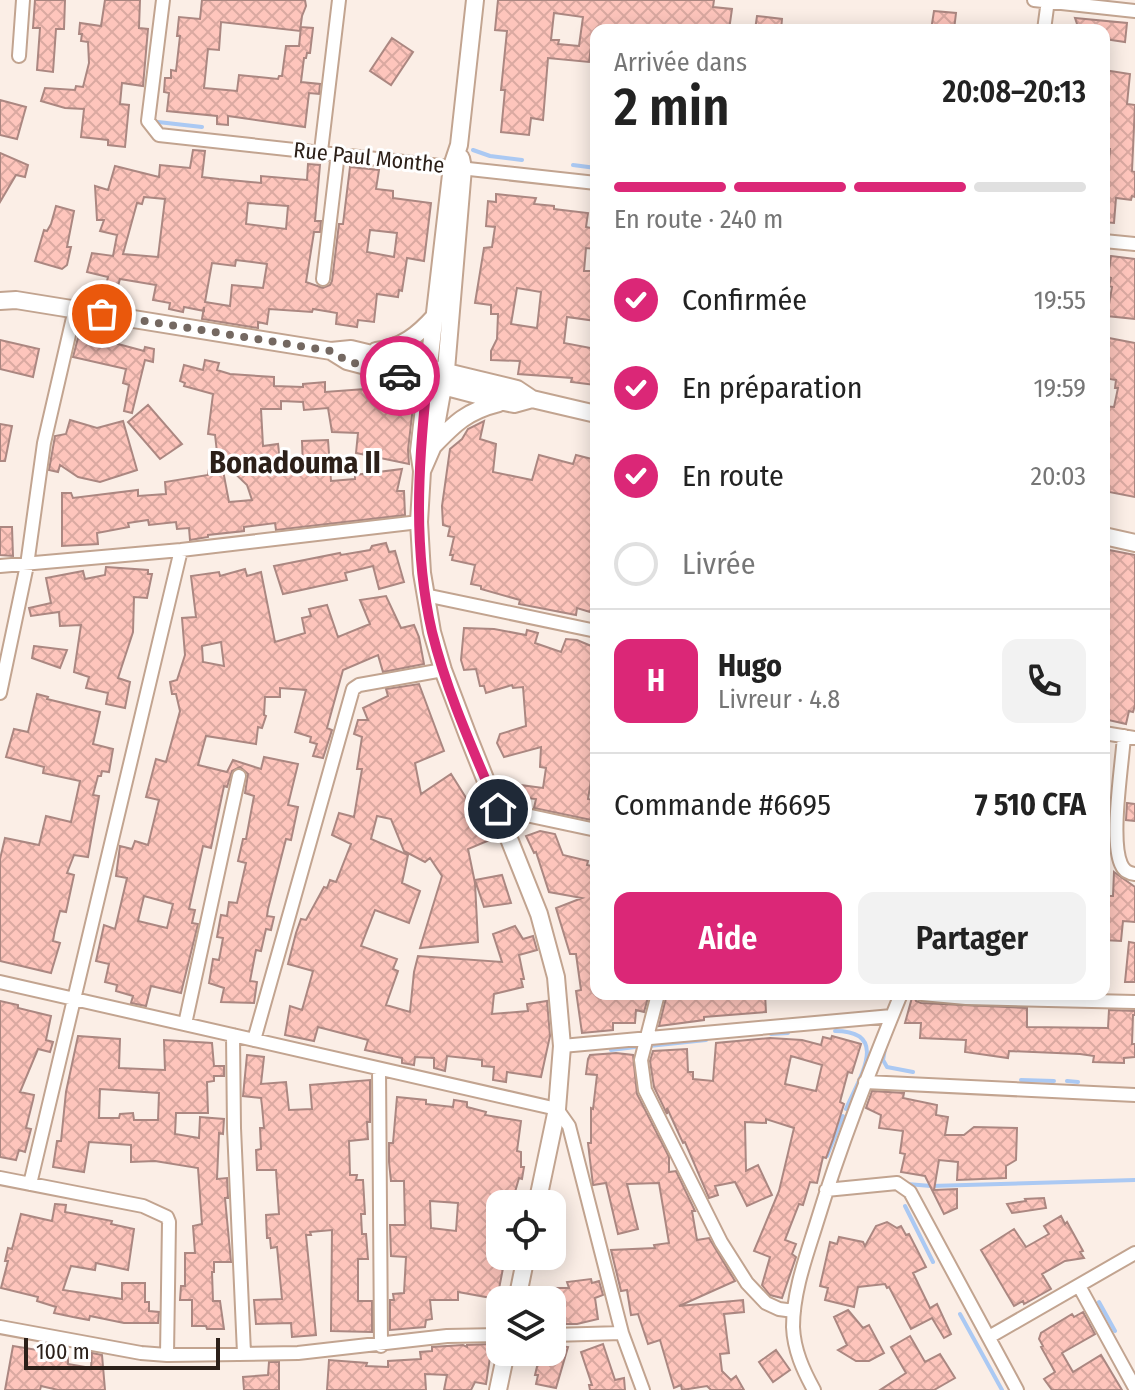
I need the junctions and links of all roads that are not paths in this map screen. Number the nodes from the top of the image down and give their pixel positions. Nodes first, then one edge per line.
1 (23, 0) edge
2 (163, 0) edge
3 (339, 0) edge
4 (475, 0) edge
5 (1043, 0) edge
6 (1135, 11) edge
7 (1044, 24) edge
8 (19, 56) dead end
9 (321, 151) junction
10 (338, 153) junction
11 (457, 167) junction
12 (590, 182) edge
13 (1110, 242) edge
14 (1135, 244) edge
15 (323, 279) dead end
16 (0, 291) edge
17 (8, 300) edge
18 (75, 309) junction
19 (435, 316) junction
20 (331, 351) junction
21 (367, 352) junction
22 (436, 376) junction
23 (532, 399) junction
24 (504, 402) junction
25 (590, 413) edge
26 (432, 448) junction
27 (422, 471) junction
28 (419, 522) junction
29 (1110, 537) edge
30 (1135, 543) edge
31 (181, 550) junction
32 (27, 565) junction
33 (0, 566) edge
34 (425, 595) junction
35 (590, 630) edge
36 (443, 670) junction
37 (0, 693) edge
38 (1129, 737) edge
39 (239, 776) dead end
40 (498, 809) junction
41 (590, 829) edge
42 (1135, 874) edge
43 (0, 982) edge
44 (74, 999) junction
45 (657, 1000) edge
46 (899, 1000) edge
47 (1050, 1000) edge
48 (1135, 1002) edge
49 (892, 1016) junction
50 (185, 1024) junction
51 (233, 1035) junction
52 (648, 1039) junction
53 (254, 1040) junction
54 (562, 1046) junction
55 (379, 1069) junction
56 (865, 1082) junction
57 (1135, 1095) edge
58 (557, 1109) junction
59 (0, 1178) edge
60 (30, 1184) junction
61 (540, 1190) edge
62 (826, 1190) junction
63 (1135, 1253) edge
64 (1079, 1286) junction
65 (794, 1311) junction
66 (0, 1327) edge
67 (622, 1333) junction
68 (486, 1335) edge
69 (566, 1335) edge
70 (989, 1337) junction
71 (381, 1346) junction
72 (244, 1353) junction
73 (167, 1355) junction
74 (503, 1366) edge
75 (1135, 1388) edge
76 (498, 1390) edge
77 (643, 1390) edge
78 (814, 1390) edge
79 (1017, 1390) edge

1 - 8 street
2 - 9 street, Rue Paul Monthe
3 - 9 street
4 - 11 main road
5 - 6 street
5 - 7 street
9 - 10 street, Rue Paul Monthe
10 - 11 street, Rue Paul Monthe
10 - 15 street
11 - 12 street, Rue Paul Monthe
11 - 19 main road
11 - 22 main road
13 - 14 street
16 - 17 main road
17 - 18 main road
18 - 20 main road
18 - 32 street
19 - 21 main road
19 - 22 main road
20 - 21 main road
20 - 22 main road
21 - 22 main road
22 - 23 main road
22 - 24 main road
22 - 26 main road
22 - 27 main road
23 - 24 main road
23 - 25 main road
24 - 26 main road
26 - 27 main road
27 - 28 main road
28 - 31 street
28 - 34 main road
29 - 30 main road
31 - 32 street
31 - 44 street
32 - 33 street
32 - 37 street
34 - 35 street
34 - 36 main road
36 - 40 main road
36 - 53 street
38 - 42 street
39 - 50 street
40 - 41 street
40 - 54 main road
43 - 44 street
44 - 50 street
44 - 60 street
45 - 52 street
46 - 49 street
47 - 48 street
49 - 52 street
49 - 56 street
50 - 51 street
51 - 53 street
51 - 72 street
52 - 54 street
52 - 65 street
53 - 55 street
54 - 58 main road
55 - 58 street
55 - 71 street
56 - 57 street
56 - 62 street
58 - 61 main road
58 - 67 street
59 - 60 street
60 - 73 street
62 - 65 street
62 - 70 street
63 - 64 street
64 - 70 street
64 - 75 street
65 - 78 street
66 - 73 street
67 - 69 street
67 - 77 street
68 - 71 street
70 - 79 street
71 - 72 street
72 - 73 street
74 - 76 main road

